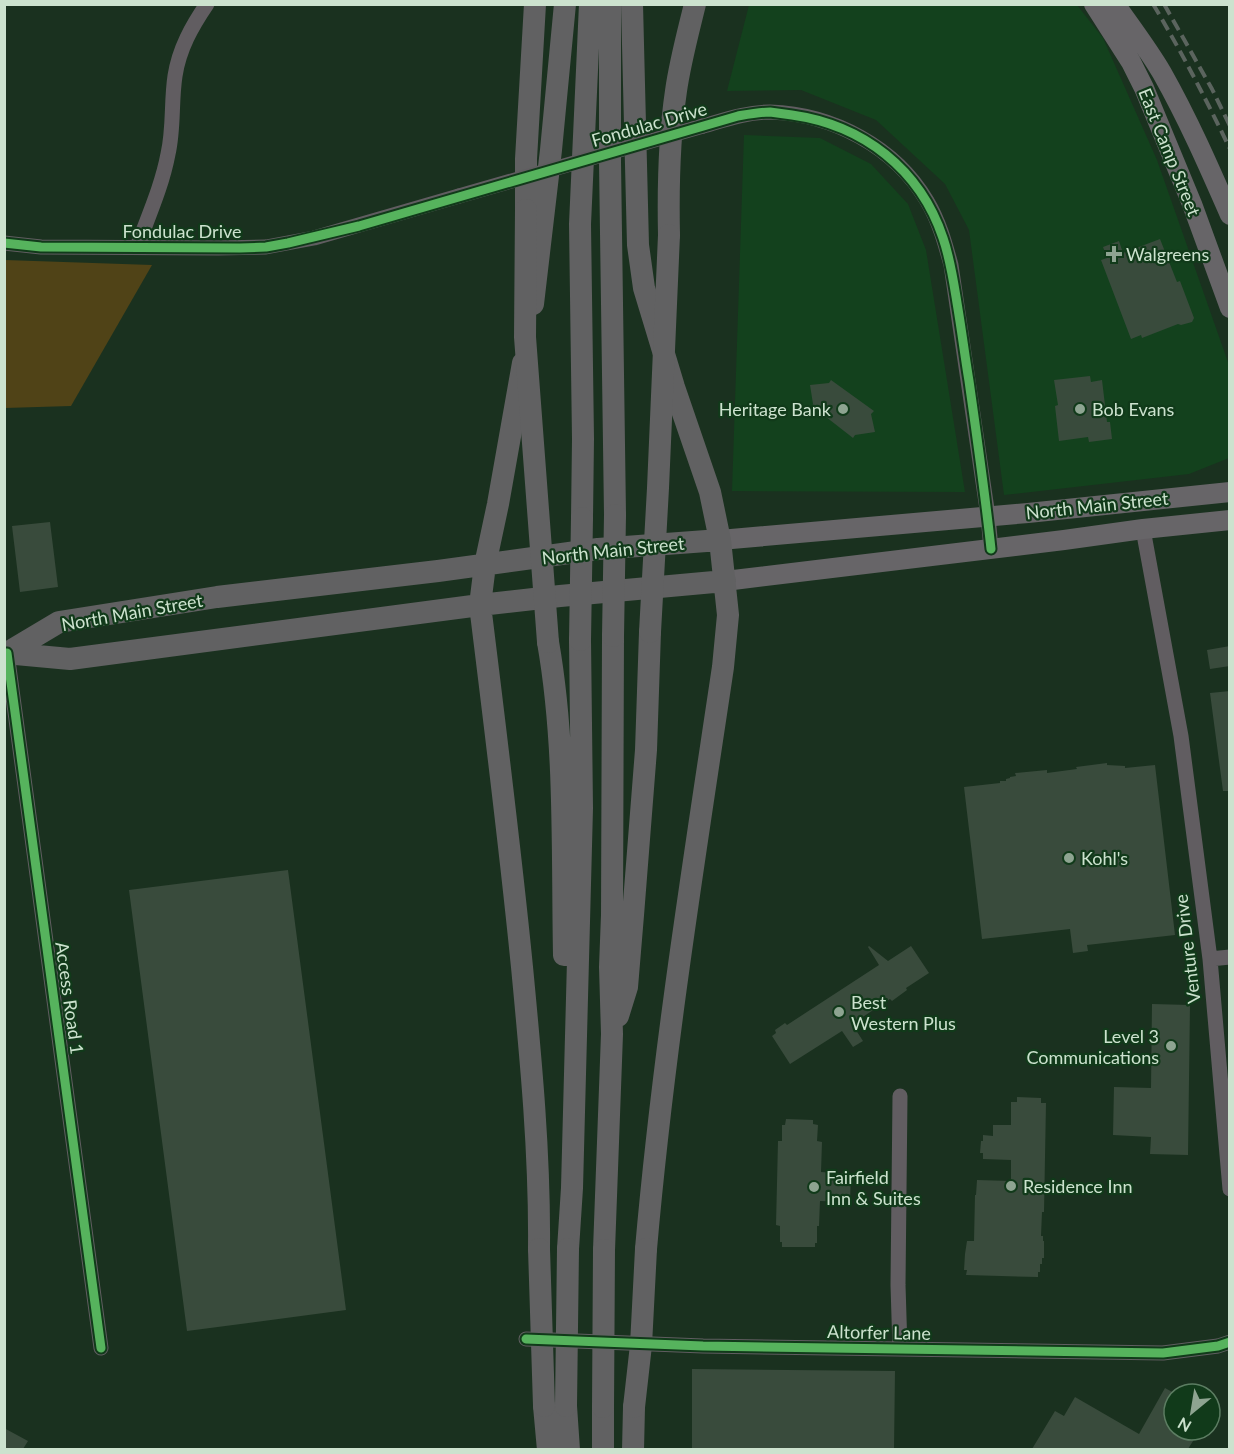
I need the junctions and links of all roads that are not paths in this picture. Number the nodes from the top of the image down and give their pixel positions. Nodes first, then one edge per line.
1 (207, 4) edge
2 (535, 4) edge
3 (565, 4) edge
4 (590, 4) edge
5 (610, 4) edge
6 (632, 4) edge
7 (695, 4) edge
8 (1094, 4) edge
9 (1115, 4) edge
10 (1230, 215) edge
11 (4, 243) edge
12 (137, 247) junction
13 (1230, 308) edge
14 (1226, 490) edge
15 (988, 516) junction
16 (1230, 520) edge
17 (1143, 529) junction
18 (720, 540) junction
19 (991, 549) junction
20 (485, 564) junction
21 (724, 581) junction
22 (480, 605) junction
23 (6, 653) edge
24 (1230, 957) edge
25 (1210, 959) junction
26 (612, 1034) junction
27 (900, 1096) dead end
28 (572, 1188) junction
29 (1230, 1189) edge
30 (526, 1339) dead end
31 (1230, 1342) edge
32 (101, 1348) dead end
33 (900, 1349) junction
34 (555, 1406) junction
35 (548, 1449) edge
36 (569, 1449) edge
37 (603, 1449) edge
38 (633, 1449) edge

1 - 12 street
2 - 28 highway, bridge
3 - 20 highway
4 - 28 highway, bridge
5 - 26 highway, bridge
6 - 18 highway
7 - 26 highway, bridge
8 - 13 main road, East Camp Street
9 - 10 main road, East Camp Street
11 - 12 street, Fondulac Drive
12 - 15 street, Fondulac Drive, bridge
14 - 15 main road, North Main Street
15 - 18 main road, North Main Street
15 - 19 street, Fondulac Drive
16 - 17 main road, North Main Street
17 - 19 main road, North Main Street
17 - 25 street, Venture Drive
18 - 20 highway, North Main Street
18 - 21 highway
19 - 21 main road, North Main Street
20 - 22 highway
20 - 23 highway, North Main Street
21 - 22 highway, North Main Street
21 - 38 highway, bridge
22 - 23 highway, North Main Street
22 - 34 highway, bridge
23 - 32 street, Access Road 1
24 - 25 street
25 - 29 street, Venture Drive
26 - 37 highway, bridge
27 - 33 street
28 - 34 highway, bridge
30 - 33 street, Altorfer Lane
31 - 33 street, Altorfer Lane
34 - 35 highway
34 - 36 highway

